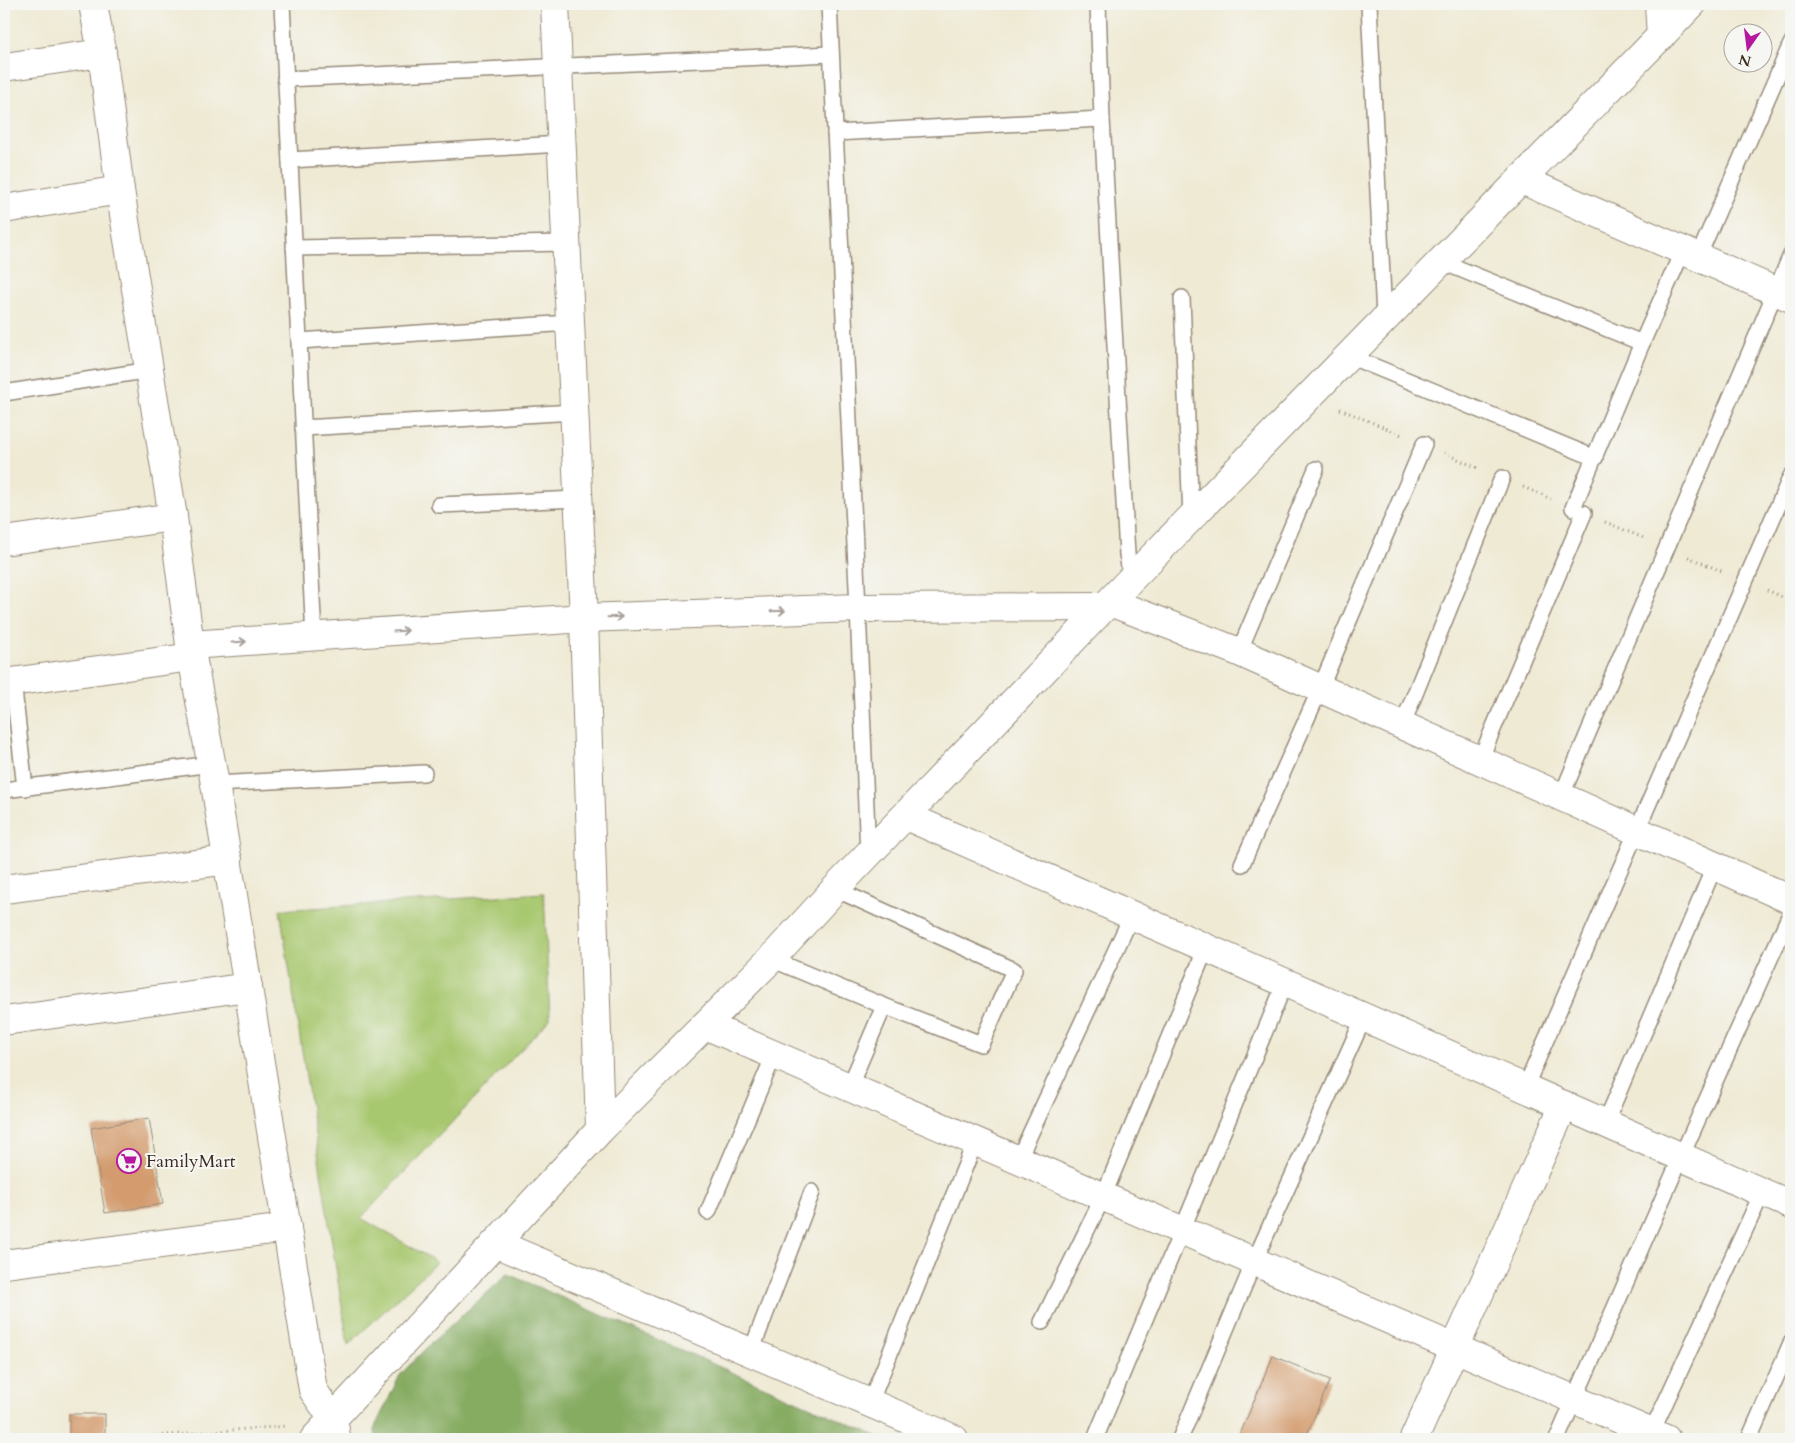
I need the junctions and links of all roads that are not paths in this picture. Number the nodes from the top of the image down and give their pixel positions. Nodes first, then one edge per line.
1 (93, 4) edge
2 (282, 4) edge
3 (555, 4) edge
4 (829, 4) edge
5 (1098, 4) edge
6 (1369, 4) edge
7 (1659, 4) edge
8 (1692, 4) edge
9 (1661, 36) junction
10 (1791, 44) edge
11 (102, 53) junction
12 (831, 54) junction
13 (557, 66) junction
14 (4, 67) edge
15 (286, 79) junction
16 (1102, 119) junction
17 (835, 133) junction
18 (561, 144) junction
19 (290, 160) junction
20 (1520, 179) junction
21 (120, 190) junction
22 (4, 209) edge
23 (566, 242) junction
24 (294, 248) junction
25 (1690, 253) junction
26 (1791, 255) edge
27 (1440, 261) junction
28 (1783, 294) edge
29 (1182, 298) dead end
30 (1384, 318) junction
31 (570, 323) junction
32 (299, 341) junction
33 (1642, 344) junction
34 (1349, 356) junction
35 (150, 370) junction
36 (4, 393) edge
37 (574, 412) junction
38 (303, 428) junction
39 (1424, 444) dead end
40 (1595, 458) junction
41 (1316, 469) dead end
42 (1791, 476) edge
43 (1502, 478) dead end
44 (578, 498) junction
45 (439, 505) dead end
46 (173, 517) junction
47 (1191, 518) junction
48 (4, 541) edge
49 (1131, 579) junction
50 (1107, 604) junction
51 (858, 608) junction
52 (584, 618) junction
53 (314, 638) junction
54 (191, 651) junction
55 (1239, 652) junction
56 (9, 682) edge
57 (1320, 689) junction
58 (1402, 726) junction
59 (1480, 760) junction
60 (424, 773) dead end
61 (214, 774) junction
62 (25, 788) junction
63 (4, 790) edge
64 (1561, 797) junction
65 (906, 816) junction
66 (1638, 831) junction
67 (868, 856) junction
68 (228, 860) junction
69 (1242, 864) dead end
70 (1715, 865) junction
71 (4, 889) edge
72 (835, 889) junction
73 (1791, 900) edge
74 (1791, 912) edge
75 (1132, 915) junction
76 (1206, 948) junction
77 (771, 959) junction
78 (1285, 983) junction
79 (248, 987) junction
80 (884, 1006) junction
81 (1364, 1017) junction
82 (4, 1021) edge
83 (705, 1025) junction
84 (774, 1055) junction
85 (849, 1088) junction
86 (1525, 1088) junction
87 (1564, 1105) junction
88 (1605, 1124) junction
89 (600, 1130) junction
90 (975, 1142) junction
91 (1681, 1157) junction
92 (1018, 1160) junction
93 (812, 1192) dead end
94 (1762, 1193) junction
95 (1103, 1196) junction
96 (1791, 1206) edge
97 (708, 1212) dead end
98 (287, 1228) junction
99 (1181, 1230) junction
100 (494, 1243) junction
101 (1254, 1262) junction
102 (4, 1264) edge
103 (1042, 1322) dead end
104 (1791, 1343) edge
105 (1455, 1349) junction
106 (751, 1352) junction
107 (1575, 1400) junction
108 (870, 1403) junction
109 (334, 1429) edge
110 (1655, 1437) edge
111 (314, 1439) edge
112 (954, 1439) edge
113 (1095, 1439) edge
114 (1180, 1439) edge
115 (1414, 1439) edge
116 (1557, 1439) edge
117 (1749, 1439) edge

1 - 11 street
2 - 15 lane
3 - 13 street
4 - 12 lane
5 - 16 lane
6 - 30 lane
7 - 9 street
8 - 9 street
9 - 20 street
10 - 25 lane
11 - 14 street
11 - 21 street
12 - 13 lane
12 - 17 lane
13 - 15 lane
13 - 18 street
15 - 19 lane
16 - 17 lane
16 - 49 lane
17 - 51 lane
18 - 19 lane
18 - 23 street
19 - 24 lane
20 - 25 street
20 - 27 street
21 - 22 street
21 - 35 street
23 - 24 lane
23 - 31 street
24 - 32 lane
25 - 28 street
25 - 33 lane
26 - 28 lane
27 - 30 street
27 - 33 lane
28 - 64 lane
29 - 47 lane
30 - 34 street
31 - 32 lane
31 - 37 street
32 - 38 lane
33 - 40 lane
34 - 40 lane
34 - 47 street
35 - 36 lane
35 - 46 street
37 - 38 lane
37 - 44 street
38 - 53 lane
39 - 57 lane
40 - 59 lane
41 - 55 lane
42 - 66 lane
43 - 58 lane
44 - 45 lane
44 - 52 street
46 - 48 street
46 - 54 street
47 - 49 street
49 - 50 street
50 - 51 street
50 - 55 street
50 - 65 street
52 -> 51 street
51 - 67 lane
53 -> 52 street
52 - 89 street
54 -> 53 street
54 - 56 street
54 - 61 street
55 - 57 street
56 - 62 lane
57 - 58 street
57 - 69 lane
58 - 59 street
59 - 64 street
60 - 61 lane
61 - 62 lane
61 - 68 street
62 - 63 lane
64 - 66 street
65 - 67 street
65 - 75 street
66 - 70 street
66 - 86 lane
67 - 72 street
68 - 71 street
68 - 79 street
70 - 73 street
70 - 88 lane
72 - 77 street
72 - 80 lane
74 - 91 lane
75 - 76 street
75 - 92 lane
76 - 78 street
76 - 95 lane
77 - 80 lane
77 - 83 street
78 - 81 street
78 - 99 lane
79 - 82 street
79 - 98 street
80 - 85 lane
81 - 86 street
81 - 101 lane
83 - 84 street
83 - 89 street
84 - 85 street
84 - 97 lane
85 - 90 street
86 - 87 street
87 - 88 street
87 - 105 street
88 - 91 street
89 - 100 street
90 - 92 street
90 - 108 lane
91 - 94 street
91 - 107 lane
92 - 95 street
93 - 106 lane
94 - 96 street
94 - 110 lane
95 - 99 street
95 - 103 lane
98 - 102 street
98 - 109 street
99 - 101 street
99 - 113 lane
100 - 106 street
100 - 109 street
101 - 105 street
101 - 114 lane
104 - 117 lane
105 - 107 street
105 - 115 street
106 - 108 street
107 - 110 street
107 - 116 lane
108 - 112 street
109 - 111 street

